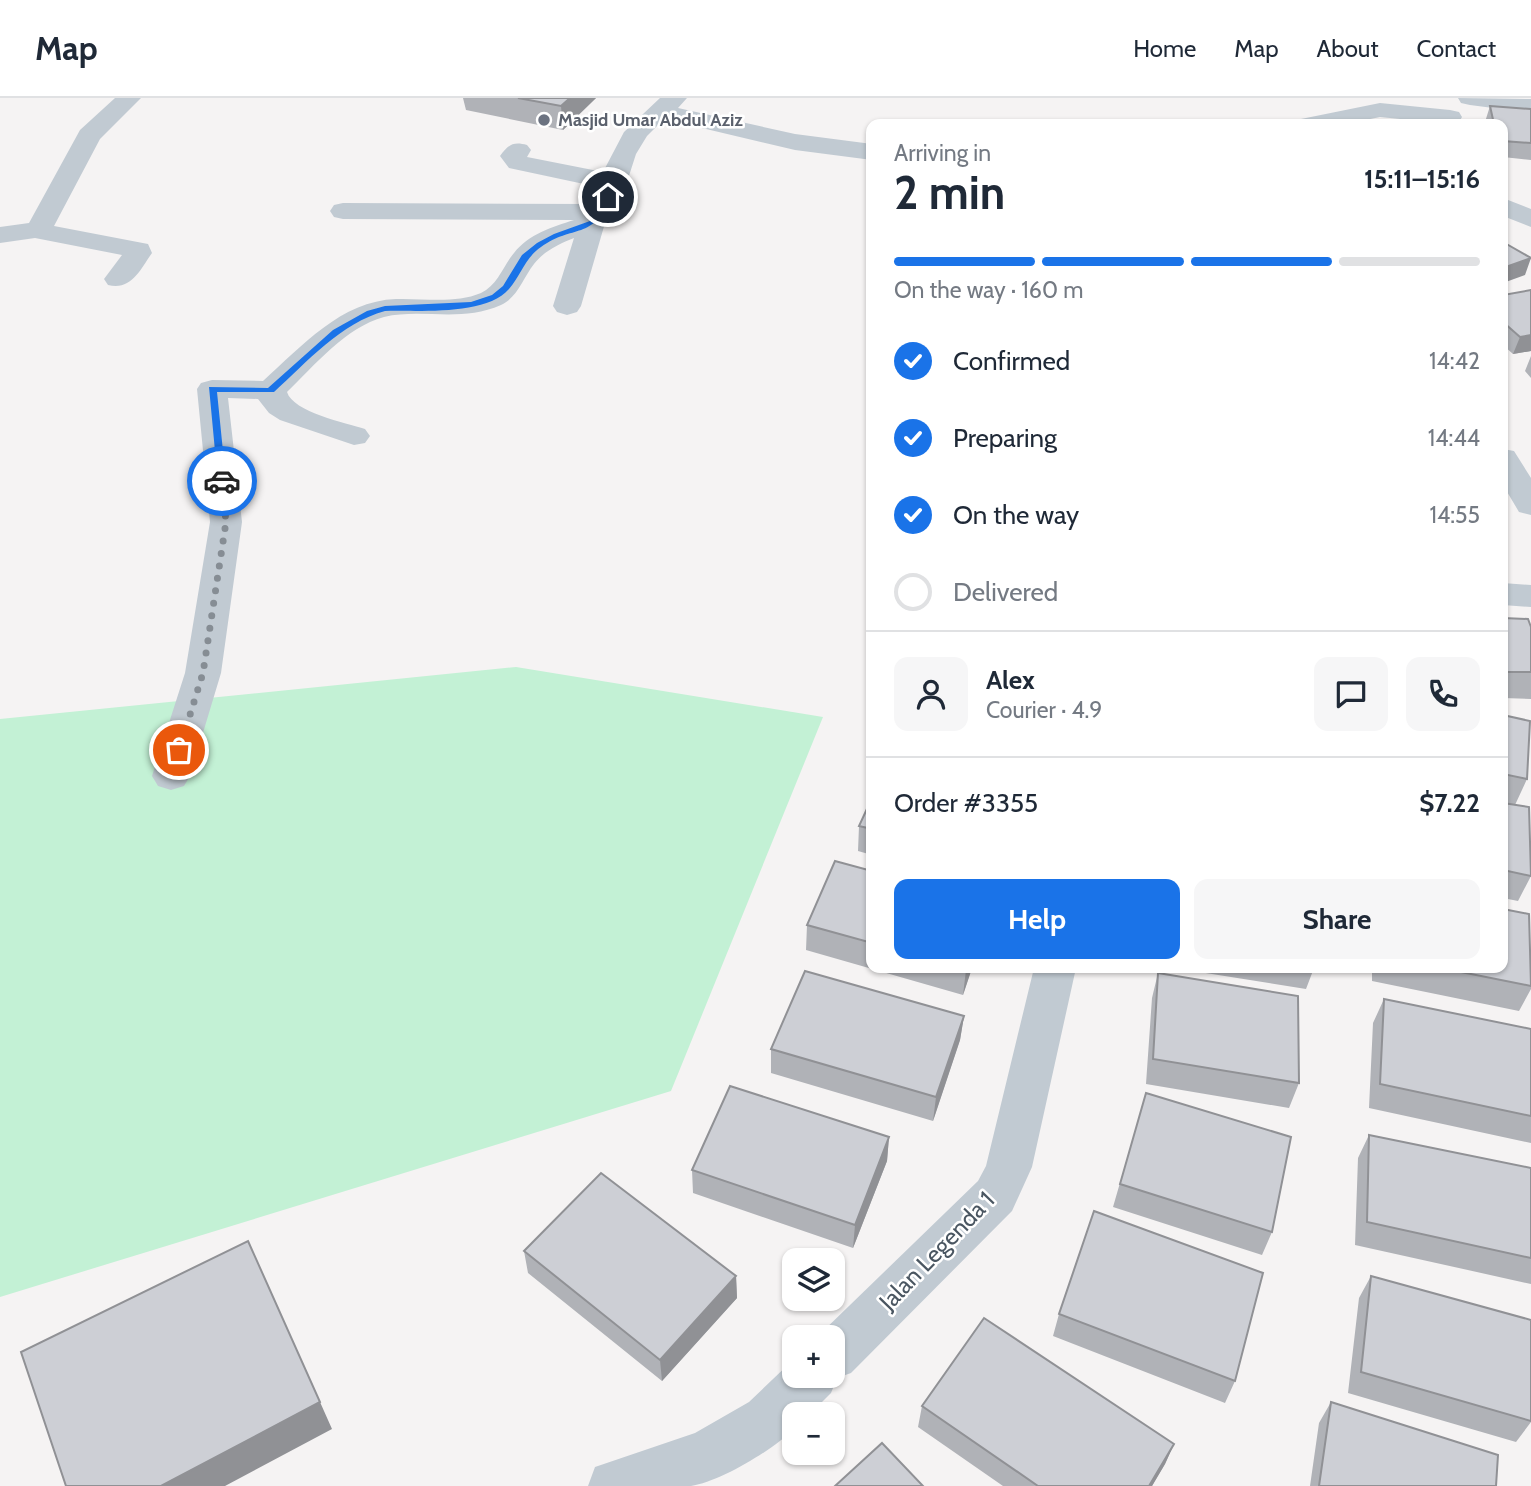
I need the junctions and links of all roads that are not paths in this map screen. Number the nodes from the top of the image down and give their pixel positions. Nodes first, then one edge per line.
1 (129, 98) edge
2 (1470, 98) edge
3 (667, 104) edge
4 (1531, 106) edge
5 (1453, 113) edge
6 (1335, 119) edge
7 (518, 150) dead end
8 (866, 151) edge
9 (614, 182) junction
10 (1508, 208) edge
11 (343, 211) dead end
12 (597, 218) junction
13 (1531, 219) edge
14 (39, 228) junction
15 (0, 235) edge
16 (118, 279) dead end
17 (567, 306) dead end
18 (271, 390) junction
19 (354, 436) dead end
20 (1508, 466) edge
21 (1531, 505) edge
22 (1508, 594) edge
23 (1531, 596) edge
24 (172, 776) dead end
25 (1054, 973) edge
26 (845, 1344) edge
27 (800, 1388) edge
28 (614, 1486) edge

1 - 14 street
2 - 4 street
3 - 8 street
3 - 9 street
5 - 6 street
7 - 9 street
9 - 12 street
10 - 13 street
11 - 12 street
12 - 17 street
12 - 18 street
14 - 15 street
14 - 16 street
18 - 19 street
18 - 24 street
20 - 21 street
22 - 23 street
25 - 26 street, Jalan Legenda 1
27 - 28 street

